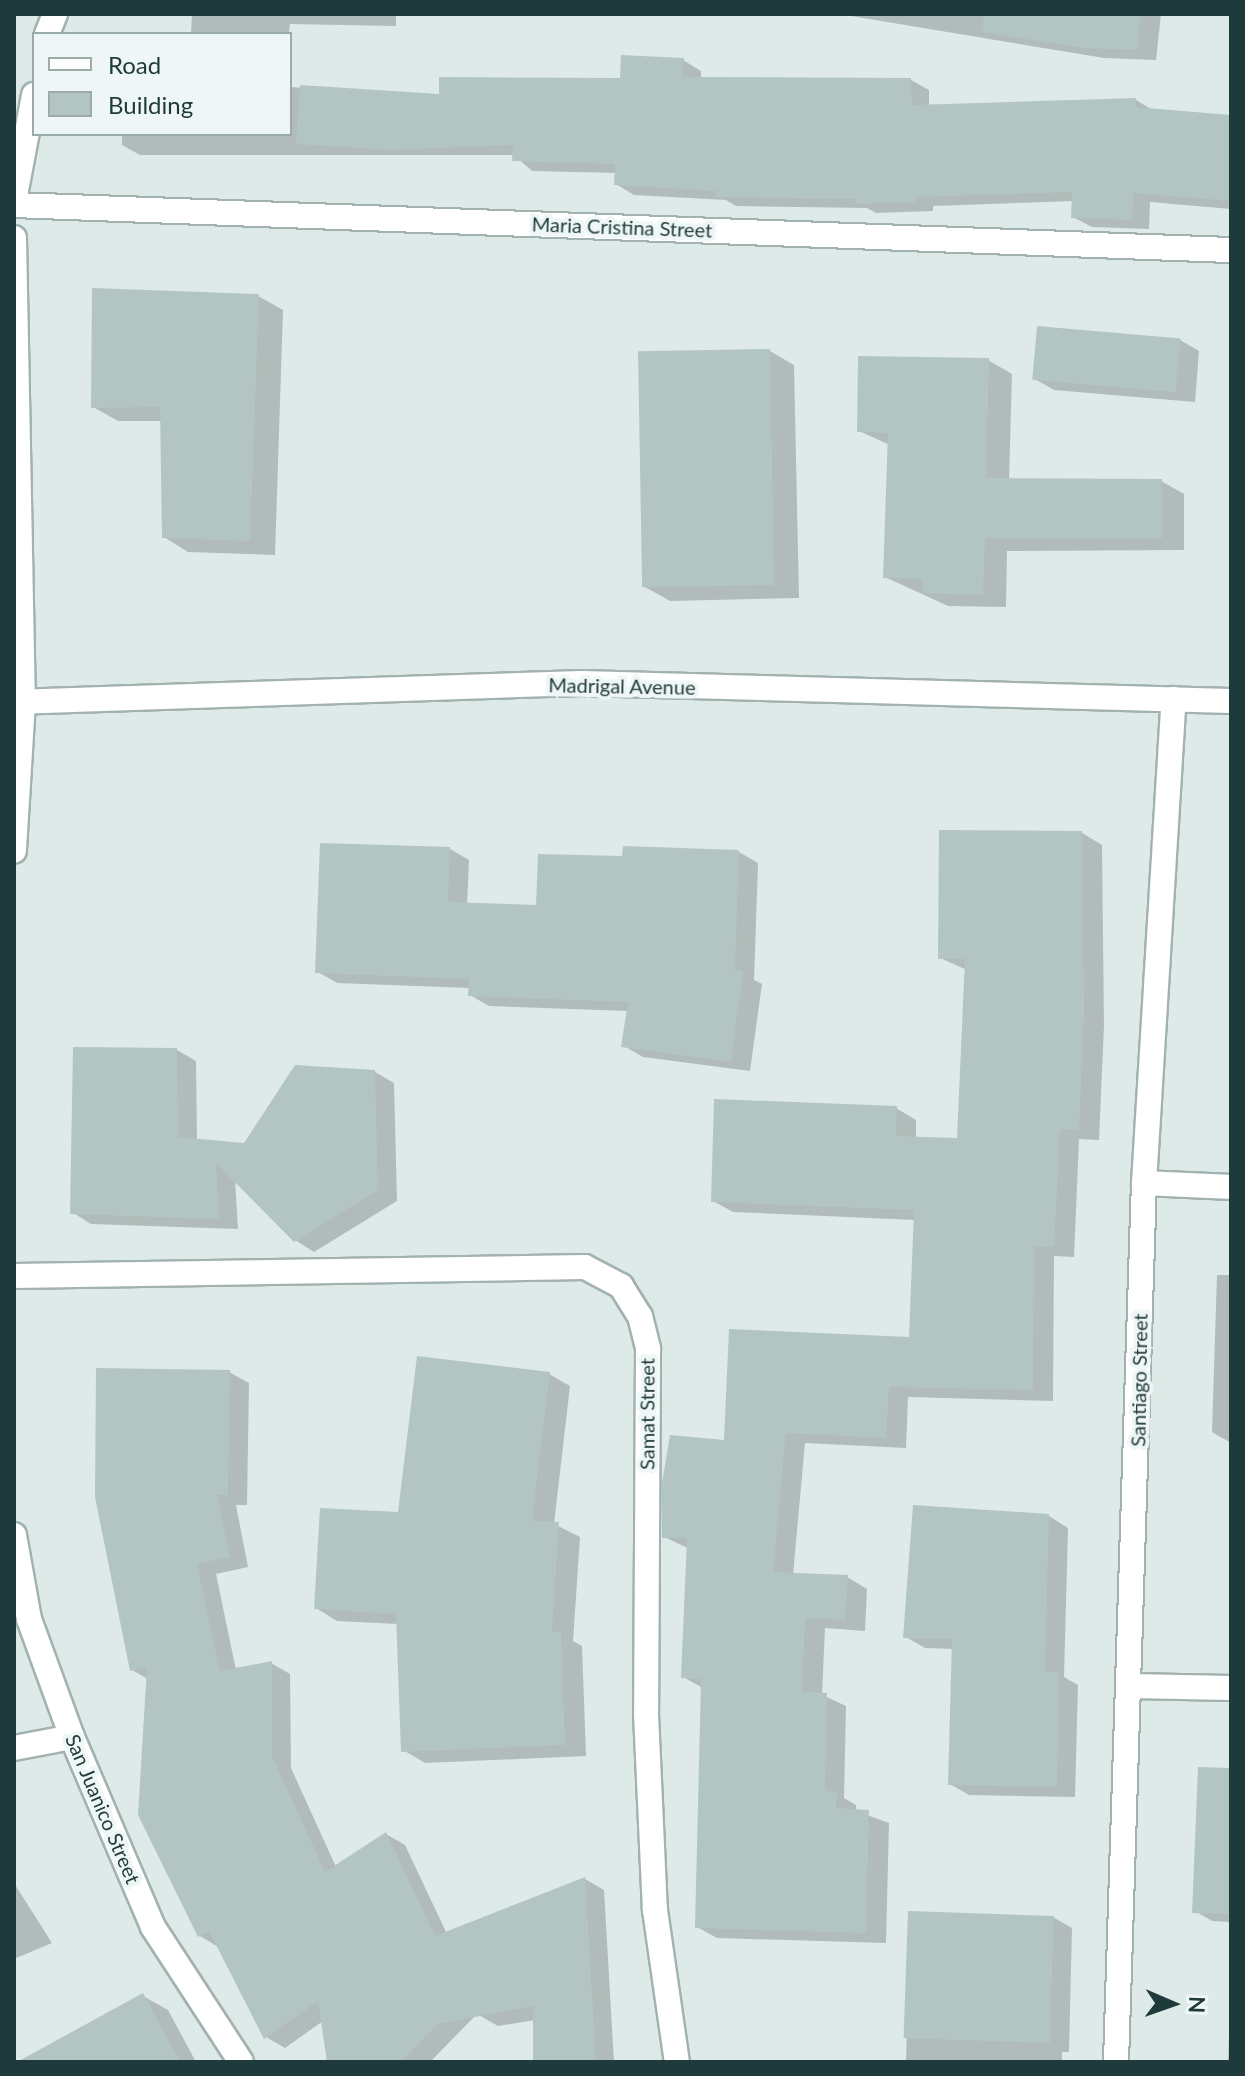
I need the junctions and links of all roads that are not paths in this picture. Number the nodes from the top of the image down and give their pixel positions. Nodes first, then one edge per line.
1 (32, 106) edge
2 (14, 203) edge
3 (14, 238) edge
4 (1231, 250) edge
5 (1174, 699) junction
6 (1231, 701) edge
7 (18, 702) edge
8 (14, 851) edge
9 (1144, 1183) junction
10 (1231, 1187) edge
11 (14, 1276) edge
12 (14, 1535) edge
13 (1131, 1686) junction
14 (1231, 1688) edge
15 (72, 1737) junction
16 (14, 1748) edge
17 (241, 2062) edge
18 (677, 2062) edge
19 (1116, 2062) edge

1 - 2 street
2 - 4 street, Maria Cristina Street
3 - 7 street
5 - 6 street, Madrigal Avenue
5 - 7 street, Madrigal Avenue
5 - 9 street, Santiago Street
7 - 8 street
9 - 10 street
9 - 13 street, Santiago Street
11 - 18 street, Samat Street
12 - 15 street, San Juanico Street
13 - 14 street
13 - 19 street, Santiago Street
15 - 16 street
15 - 17 street, San Juanico Street

